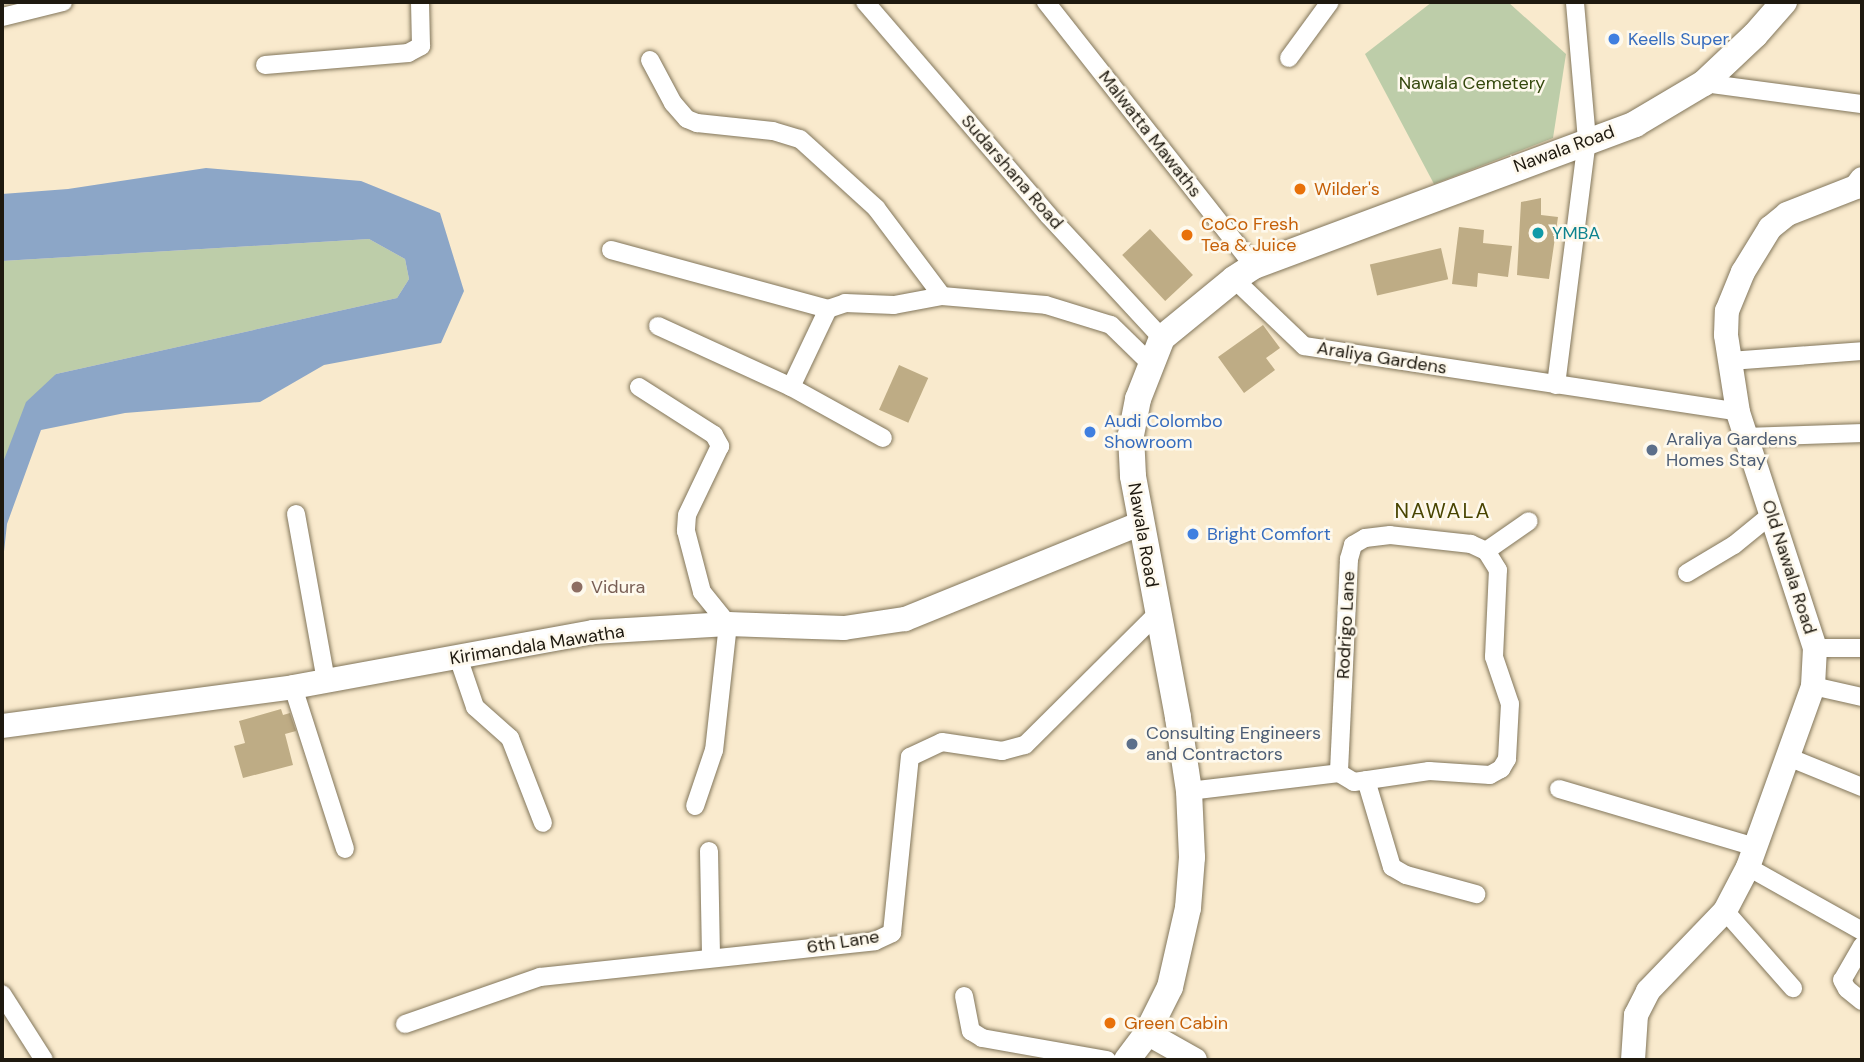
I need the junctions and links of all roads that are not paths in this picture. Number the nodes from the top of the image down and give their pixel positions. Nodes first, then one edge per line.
1 (63, 2) edge
2 (420, 2) edge
3 (865, 2) edge
4 (1046, 2) edge
5 (1330, 2) edge
6 (1575, 2) edge
7 (1784, 2) edge
8 (2, 18) edge
9 (1289, 58) dead end
10 (650, 60) dead end
11 (265, 65) dead end
12 (1703, 83) junction
13 (1862, 104) edge
14 (1587, 140) junction
15 (1862, 179) edge
16 (611, 250) dead end
17 (1244, 273) junction
18 (942, 296) junction
19 (828, 309) junction
20 (658, 326) dead end
21 (1163, 338) junction
22 (1862, 351) edge
23 (1730, 361) junction
24 (1150, 363) junction
25 (1556, 385) junction
26 (639, 387) dead end
27 (791, 387) junction
28 (1738, 412) junction
29 (1862, 433) edge
30 (1746, 437) junction
31 (883, 438) dead end
32 (296, 514) dead end
33 (1772, 514) junction
34 (1529, 521) dead end
35 (1141, 523) junction
36 (1486, 551) junction
37 (1687, 573) dead end
38 (1157, 614) junction
39 (728, 624) junction
40 (1815, 648) junction
41 (1862, 648) edge
42 (458, 657) junction
43 (326, 681) junction
44 (1813, 686) junction
45 (293, 687) junction
46 (1862, 697) edge
47 (2, 726) edge
48 (1788, 757) junction
49 (1339, 773) junction
50 (1366, 780) junction
51 (1862, 787) edge
52 (1559, 789) dead end
53 (1189, 791) junction
54 (695, 806) dead end
55 (543, 823) dead end
56 (345, 849) dead end
57 (709, 851) dead end
58 (1752, 858) junction
59 (1476, 894) dead end
60 (1725, 911) junction
61 (1862, 931) edge
62 (1862, 946) edge
63 (711, 958) junction
64 (1793, 988) dead end
65 (2, 994) edge
66 (964, 996) dead end
67 (1862, 1001) edge
68 (405, 1024) dead end
69 (1147, 1033) junction
70 (44, 1060) edge
71 (1107, 1060) edge
72 (1127, 1060) edge
73 (1195, 1060) edge
74 (1633, 1060) edge

1 - 8 street
2 - 11 street
3 - 21 street, Sudarshana Road
4 - 17 street, Malwatta Mawaths
5 - 9 street
6 - 14 street
7 - 12 main road, Nawala Road
10 - 18 street
12 - 13 street
12 - 14 main road, Nawala Road
14 - 17 main road, Nawala Road
14 - 25 street
15 - 23 main road, Old Nawala Road
16 - 19 street
17 - 21 main road, Nawala Road
17 - 25 street, Araliya Gardens
18 - 19 street
18 - 24 street
19 - 27 street
20 - 27 street
21 - 24 main road, Nawala Road
22 - 23 street
23 - 28 main road, Old Nawala Road
24 - 35 main road, Nawala Road
25 - 28 street, Araliya Gardens
26 - 39 street
27 - 31 street
28 - 30 main road, Old Nawala Road
29 - 30 street
30 - 33 main road, Old Nawala Road
32 - 43 street
33 - 37 street
33 - 40 main road, Old Nawala Road
34 - 36 street
35 - 38 main road, Nawala Road
35 - 39 main road, Kirimandala Mawatha
36 - 49 street, Rodrigo Lane
36 - 50 street
38 - 53 main road, Nawala Road
38 - 63 street, 6th Lane
39 - 42 main road, Kirimandala Mawatha
39 - 54 street
40 - 41 street
40 - 44 main road, Old Nawala Road
42 - 43 main road, Kirimandala Mawatha
42 - 55 street
43 - 45 main road, Kirimandala Mawatha
44 - 46 street
44 - 48 main road, Old Nawala Road
45 - 47 main road, Kirimandala Mawatha
45 - 56 street
48 - 51 street
48 - 58 main road, Old Nawala Road
49 - 50 street
49 - 53 street
50 - 59 street
52 - 58 street
53 - 69 main road, Nawala Road
57 - 63 street
58 - 60 main road, Old Nawala Road
58 - 61 street
60 - 64 street
60 - 74 main road, Old Nawala Road
62 - 67 street
63 - 68 street, 6th Lane
65 - 70 street
66 - 71 street
69 - 72 main road, Nawala Road
69 - 73 main road

